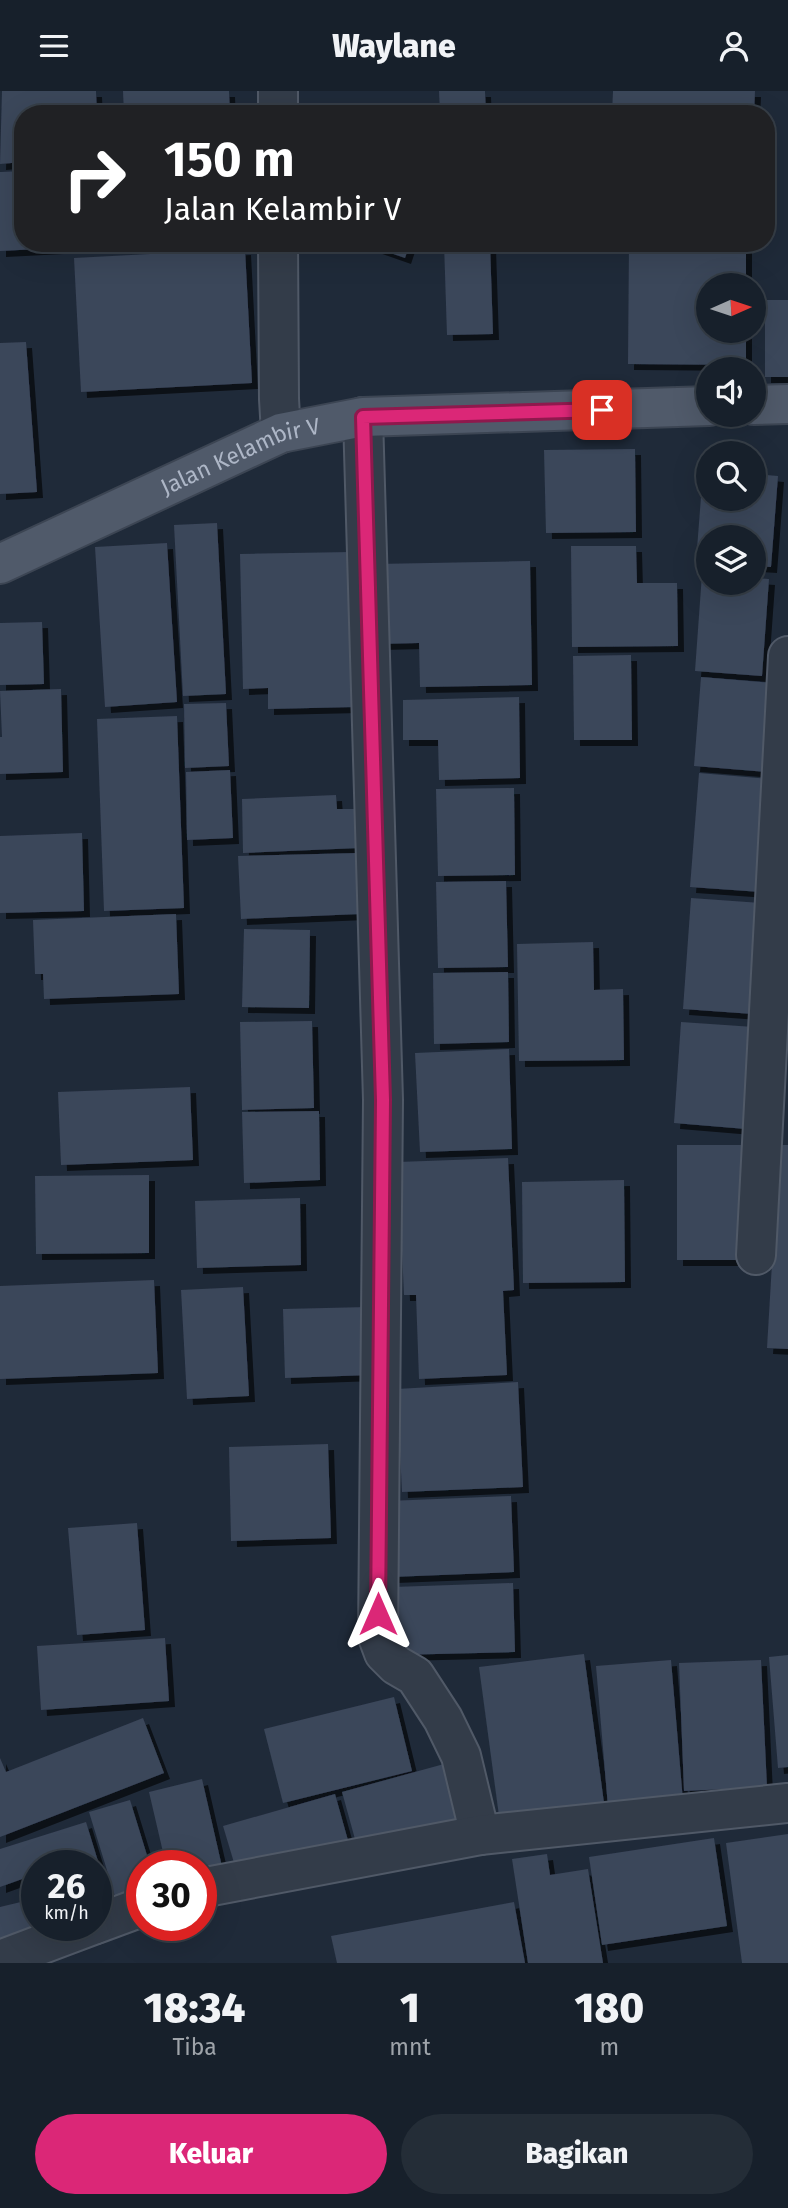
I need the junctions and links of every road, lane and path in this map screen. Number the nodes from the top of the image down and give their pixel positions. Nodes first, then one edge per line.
1 (278, 252) edge
2 (788, 404) edge
3 (766, 405) edge
4 (696, 407) edge
5 (363, 417) junction
6 (281, 433) junction
7 (0, 564) edge
8 (788, 656) edge
9 (756, 1255) dead end
10 (788, 1803) edge
11 (480, 1835) junction
12 (217, 1885) edge
13 (50, 1941) edge
14 (0, 1960) edge

1 - 6 street
2 - 3 main road
4 - 5 main road, Jalan Kelambir V
5 - 6 main road, Jalan Kelambir V
5 - 11 street
6 - 7 main road, Jalan Kelambir V
8 - 9 street
10 - 11 street
11 - 12 street
13 - 14 street

